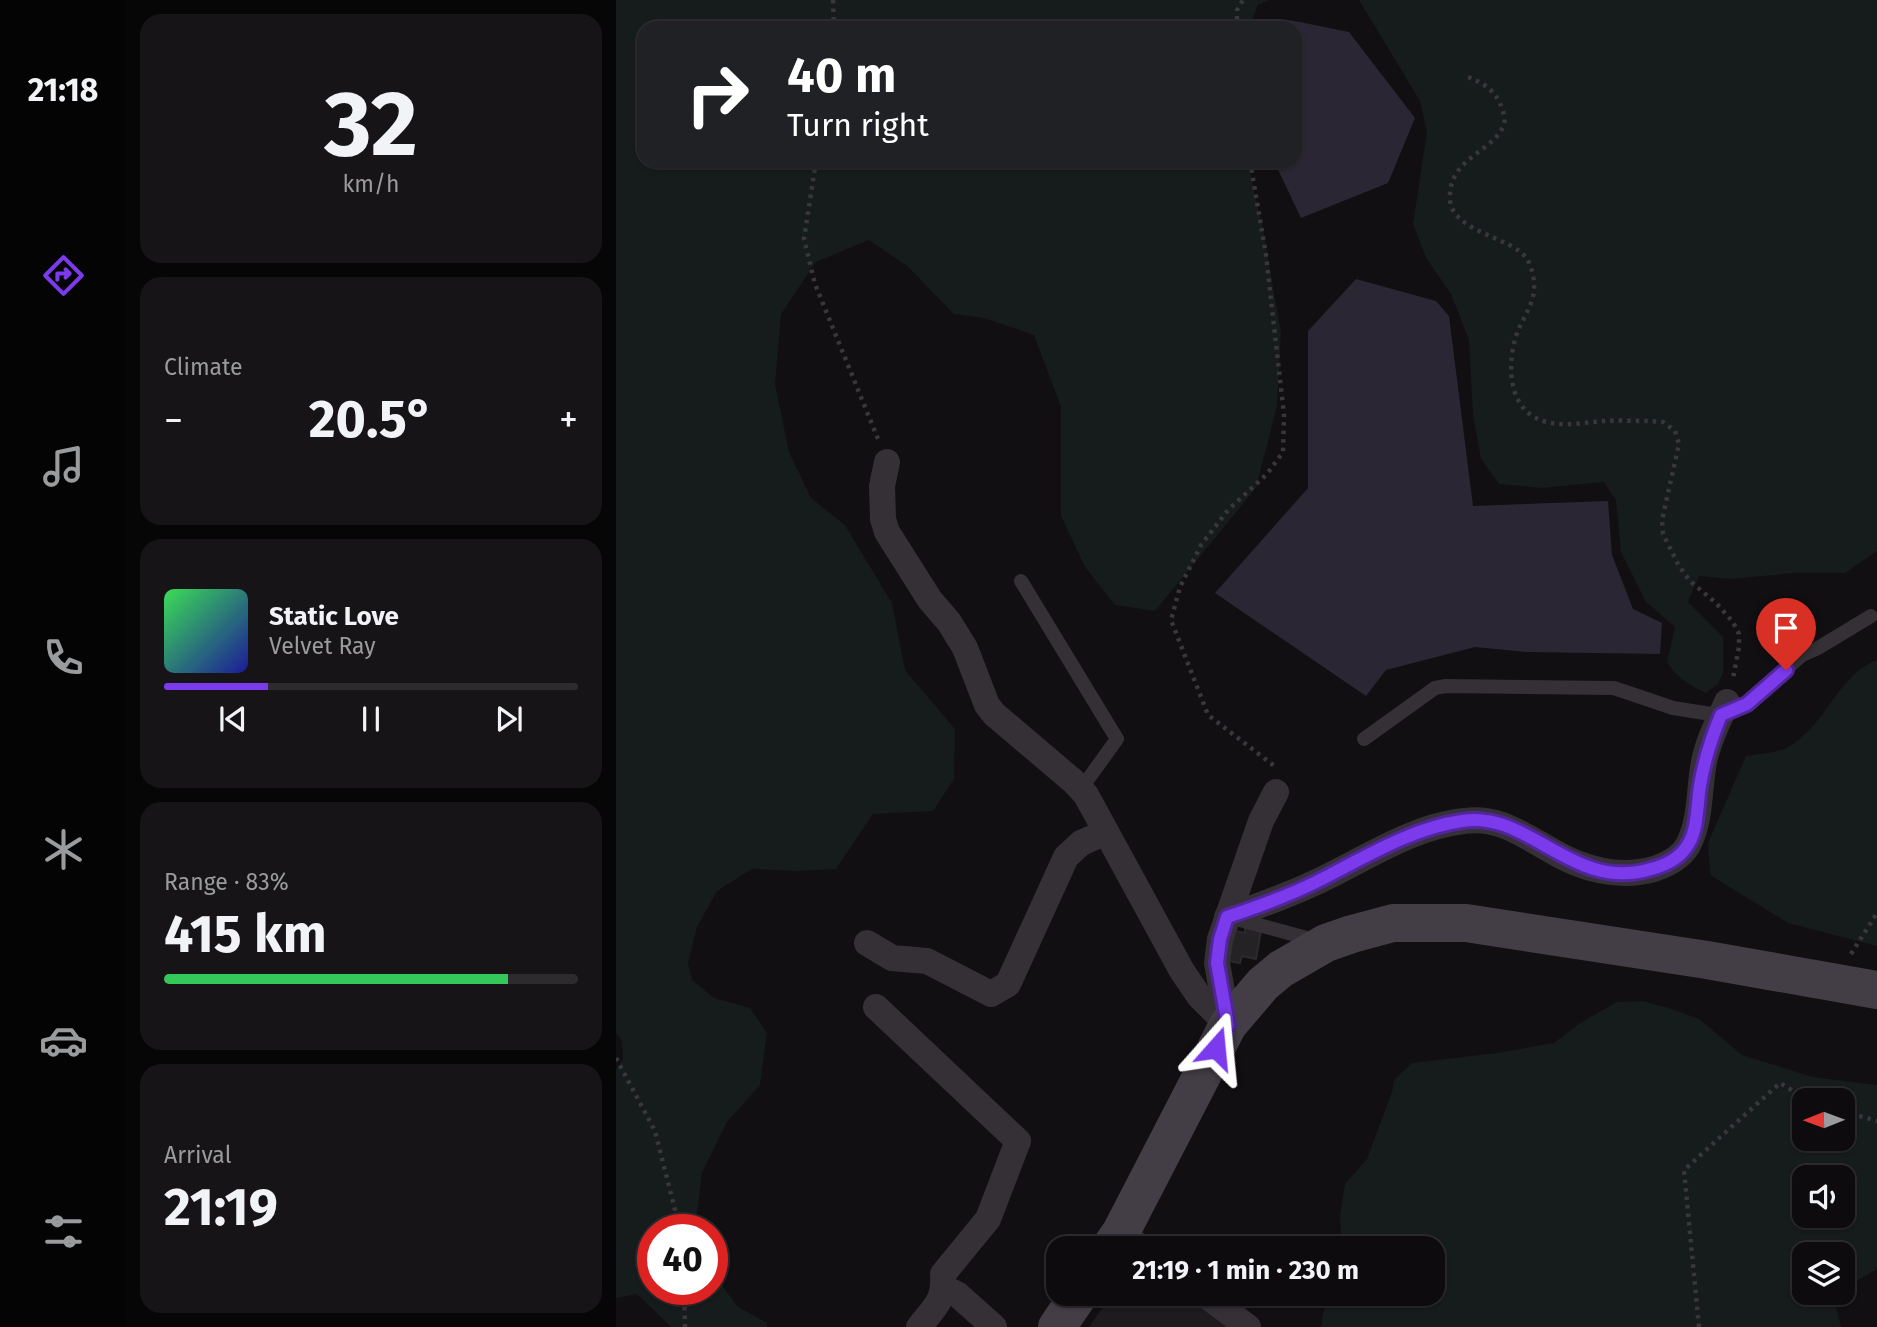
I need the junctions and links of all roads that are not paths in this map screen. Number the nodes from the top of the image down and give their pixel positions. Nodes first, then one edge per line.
1 (887, 463) road end
2 (1021, 581) dead end
3 (1871, 616) dead end
4 (1724, 709) junction
5 (1364, 739) dead end
6 (1081, 789) junction
7 (1276, 792) road end
8 (1106, 832) junction
9 (1227, 917) junction
10 (867, 943) dead end
11 (1326, 943) junction
12 (1877, 990) edge
13 (876, 1007) dead end
14 (1228, 1025) junction
15 (1127, 1236) edge
16 (944, 1288) junction
17 (1071, 1306) edge
18 (1220, 1306) edge
19 (919, 1327) edge
20 (994, 1327) edge
21 (1057, 1327) edge
22 (1248, 1327) edge

1 - 6 street
2 - 6 lane
3 - 4 lane
4 - 5 lane
4 - 9 street
6 - 8 street
7 - 9 street
8 - 10 street
8 - 14 street
9 - 11 lane
9 - 14 street
11 - 12 street
11 - 14 street
13 - 16 street
14 - 15 street
16 - 19 street
16 - 20 street
17 - 21 street
18 - 22 street

